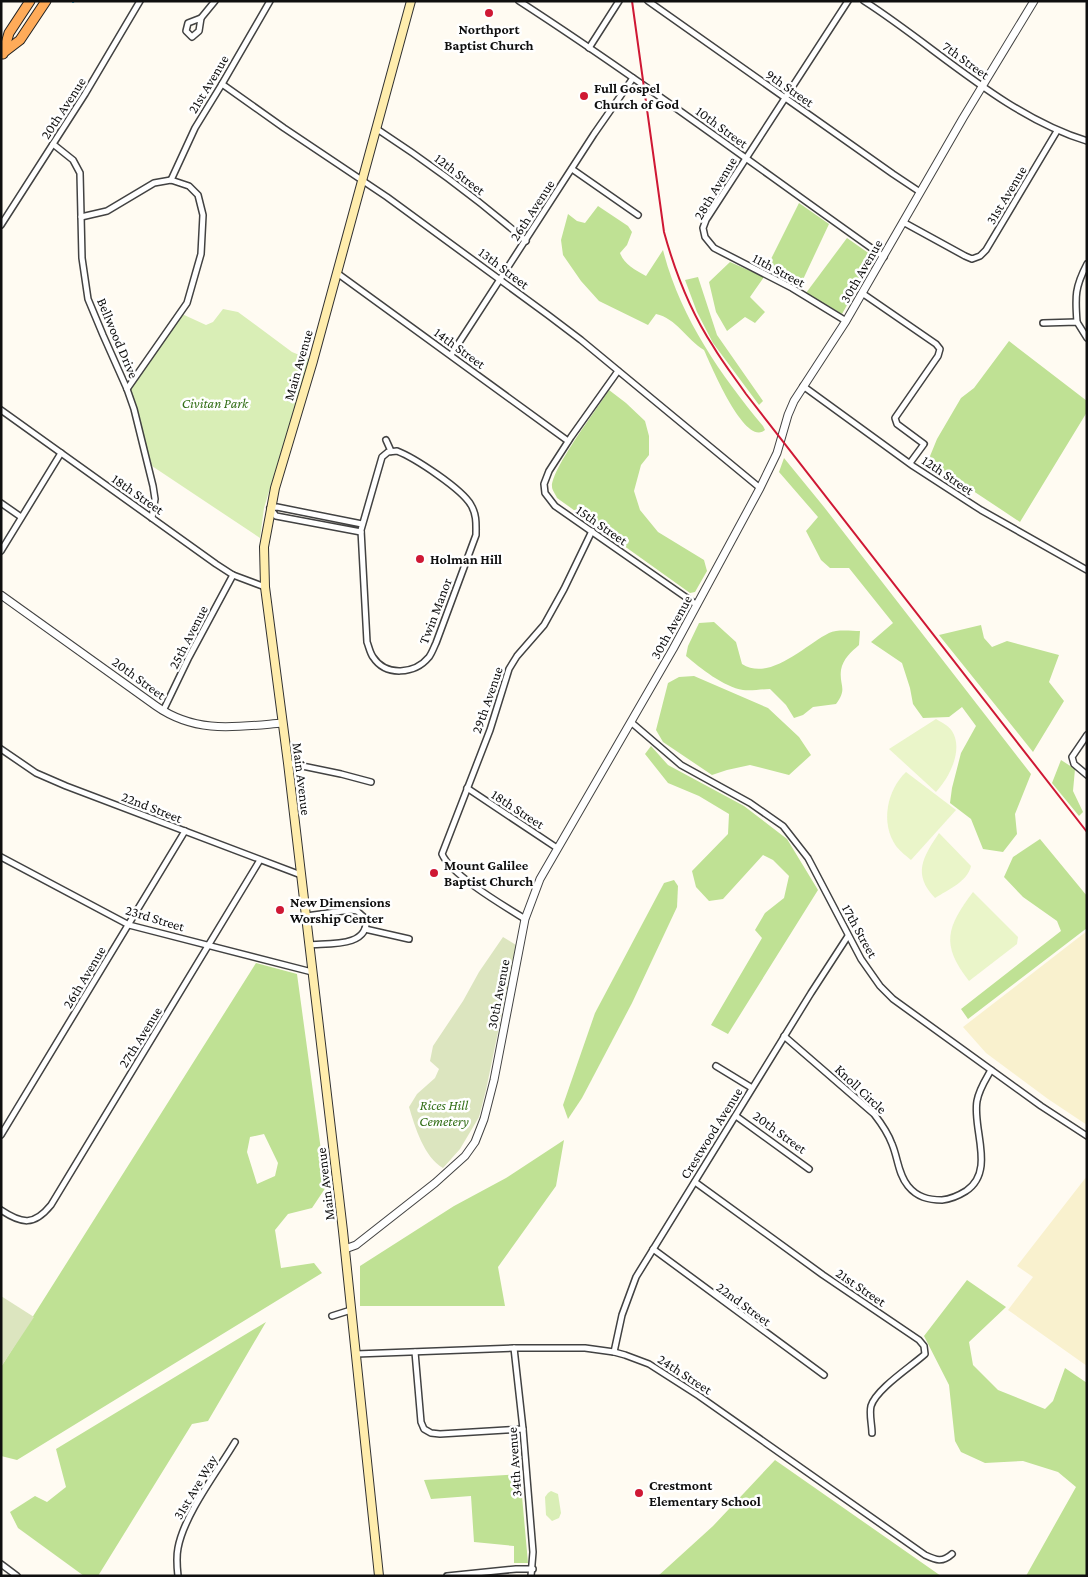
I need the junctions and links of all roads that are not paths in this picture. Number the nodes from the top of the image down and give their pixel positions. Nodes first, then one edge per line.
1 (30, 1) edge
2 (46, 1) edge
3 (140, 1) edge
4 (215, 1) edge
5 (270, 1) edge
6 (519, 1) edge
7 (619, 1) edge
8 (648, 1) edge
9 (848, 1) edge
10 (864, 1) edge
11 (1034, 1) edge
12 (410, 2) edge
13 (201, 18) dead end
14 (589, 48) junction
15 (2, 55) edge
16 (633, 78) junction
17 (222, 84) junction
18 (983, 86) junction
19 (786, 99) junction
20 (377, 129) junction
21 (1057, 131) junction
22 (1087, 140) edge
23 (53, 144) junction
24 (746, 159) junction
25 (572, 169) junction
26 (171, 180) junction
27 (362, 181) junction
28 (920, 192) junction
29 (638, 215) dead end
30 (80, 217) junction
31 (903, 222) junction
32 (1, 225) edge
33 (704, 237) joint
34 (526, 240) junction
35 (884, 257) junction
36 (1087, 264) edge
37 (337, 273) junction
38 (500, 279) junction
39 (862, 293) junction
40 (846, 321) junction
41 (1077, 322) junction
42 (1043, 323) dead end
43 (1087, 338) edge
44 (451, 355) junction
45 (618, 371) junction
46 (803, 386) junction
47 (127, 389) junction
48 (1, 410) edge
49 (386, 440) dead end
50 (568, 441) junction
51 (391, 451) junction
52 (61, 453) junction
53 (910, 463) junction
54 (760, 488) junction
55 (1, 504) edge
56 (270, 508) junction
57 (21, 517) junction
58 (152, 518) junction
59 (362, 524) junction
60 (592, 531) junction
61 (361, 532) junction
62 (1, 550) edge
63 (1087, 570) edge
64 (233, 575) junction
65 (265, 587) junction
66 (1, 595) edge
67 (697, 605) junction
68 (163, 711) junction
69 (282, 723) junction
70 (632, 723) junction
71 (1087, 735) edge
72 (1, 749) edge
73 (288, 763) junction
74 (1087, 776) edge
75 (371, 782) dead end
76 (467, 788) junction
77 (185, 831) junction
78 (557, 848) junction
79 (1, 857) edge
80 (260, 860) junction
81 (301, 875) junction
82 (306, 916) junction
83 (525, 919) junction
84 (129, 925) junction
85 (365, 928) junction
86 (848, 936) junction
87 (409, 939) dead end
88 (209, 945) junction
89 (309, 945) junction
90 (312, 972) junction
91 (784, 1036) junction
92 (716, 1066) dead end
93 (991, 1070) junction
94 (752, 1088) junction
95 (736, 1116) junction
96 (1, 1135) edge
97 (1087, 1136) edge
98 (809, 1169) dead end
99 (694, 1182) junction
100 (1, 1210) edge
101 (345, 1248) junction
102 (653, 1250) junction
103 (351, 1310) junction
104 (332, 1316) dead end
105 (514, 1348) junction
106 (415, 1352) junction
107 (614, 1352) junction
108 (356, 1354) junction
109 (824, 1375) dead end
110 (523, 1429) junction
111 (872, 1433) dead end
112 (235, 1442) dead end
113 (952, 1554) dead end
114 (1, 1564) edge
115 (533, 1569) junction
116 (18, 1576) edge
117 (178, 1576) edge
118 (378, 1576) edge
119 (447, 1576) edge
120 (532, 1576) edge

1 - 15 highway
2 - 15 highway
3 - 23 street, 20th Avenue
4 - 13 street
5 - 17 street, 21st Avenue
6 - 14 street, 10th Street
7 - 14 street
8 - 19 street, 9th Street
9 - 19 street, 28th Avenue
10 - 18 street, 7th Street
11 - 18 street, 30th Avenue
12 - 20 main road, Main Avenue
14 - 16 street, 10th Street
16 - 24 street, 10th Street
16 - 25 street, 26th Avenue
17 - 26 street, 21st Avenue
17 - 27 street, 13th Street
18 - 21 street, 7th Street
18 - 28 street, 30th Avenue
19 - 24 street, 28th Avenue
19 - 28 street, 9th Street
20 - 27 main road, Main Avenue
20 - 34 street, 12th Street
21 - 22 street, 7th Street
21 - 31 street, 31st Avenue
23 - 30 street, Bellwood Drive
23 - 32 street, 20th Avenue
24 - 33 street, 28th Avenue
24 - 35 street, 10th Street
25 - 29 street
25 - 34 street, 26th Avenue
26 - 30 street
26 - 47 street
27 - 37 main road, Main Avenue
27 - 38 street, 13th Street
28 - 31 street, 30th Avenue
30 - 47 street, Bellwood Drive
31 - 35 street, 30th Avenue
33 - 40 street, 11th Street
34 - 38 street, 26th Avenue
35 - 39 street, 30th Avenue
36 - 41 street
37 - 44 street, 14th Street
37 - 56 main road, Main Avenue
38 - 44 street, 26th Avenue
38 - 45 street, 13th Street
39 - 40 street, 30th Avenue
39 - 53 street
40 - 46 street, 30th Avenue
41 - 42 street
41 - 43 street
44 - 50 street, 14th Street
45 - 50 street
45 - 54 street, 13th Street
46 - 53 street, 12th Street
46 - 54 street, 30th Avenue
47 - 58 street, Bellwood Drive
48 - 52 street, 18th Street
49 - 51 street
50 - 60 street, 15th Street
51 - 59 street, Twin Manor
51 - 61 street, Twin Manor
52 - 57 street
52 - 58 street, 18th Street
53 - 63 street, 12th Street
54 - 67 street, 30th Avenue
55 - 57 street
56 - 59 street
56 - 61 street
56 - 65 main road, Main Avenue
57 - 62 street
58 - 64 street, 18th Street
59 - 61 street, Twin Manor
60 - 67 street, 15th Street
60 - 76 street, 29th Avenue
64 - 65 street, 18th Street
64 - 68 street, 25th Avenue
65 - 69 main road, Main Avenue
66 - 68 street, 20th Street
67 - 70 street, 30th Avenue
68 - 69 street, 20th Street
69 - 73 main road, Main Avenue
70 - 78 street, 30th Avenue
70 - 86 street, 17th Street
71 - 74 street
72 - 77 street, 22nd Street
73 - 75 street
73 - 81 main road, Main Avenue
76 - 78 street, 18th Street
76 - 83 street, 29th Avenue
77 - 80 street, 22nd Street
77 - 84 street, 26th Avenue
78 - 83 street, 30th Avenue
79 - 84 street, 23rd Street
80 - 81 street, 22nd Street
80 - 88 street, 27th Avenue
81 - 82 main road, Main Avenue
82 - 85 street
82 - 89 main road, Main Avenue
83 - 101 street, 30th Avenue
84 - 88 street, 23rd Street
84 - 96 street, 26th Avenue
85 - 87 street
85 - 89 street
86 - 91 street, Crestwood Avenue
86 - 93 street, 17th Street
88 - 90 street, 23rd Street
88 - 100 street, 27th Avenue
89 - 90 main road, Main Avenue
90 - 101 main road, Main Avenue
91 - 93 street, Knoll Circle
91 - 94 street, Crestwood Avenue
92 - 94 street
93 - 97 street, 17th Street
94 - 95 street, Crestwood Avenue
95 - 98 street, 20th Street
95 - 99 street, Crestwood Avenue
99 - 102 street, Crestwood Avenue
99 - 111 street, 21st Street
101 - 103 main road, Main Avenue
102 - 107 street, Crestwood Avenue
102 - 109 street, 22nd Street
103 - 104 street
103 - 108 main road, Main Avenue
105 - 106 street, 24th Street
105 - 107 street, 24th Street
105 - 110 street, 34th Avenue
106 - 108 street, 24th Street
106 - 110 street
107 - 113 street, 24th Street
108 - 118 main road, Main Avenue
110 - 115 street, 34th Avenue
112 - 117 street, 31st Ave Way
114 - 116 street
115 - 119 street
115 - 120 street, 34th Avenue

